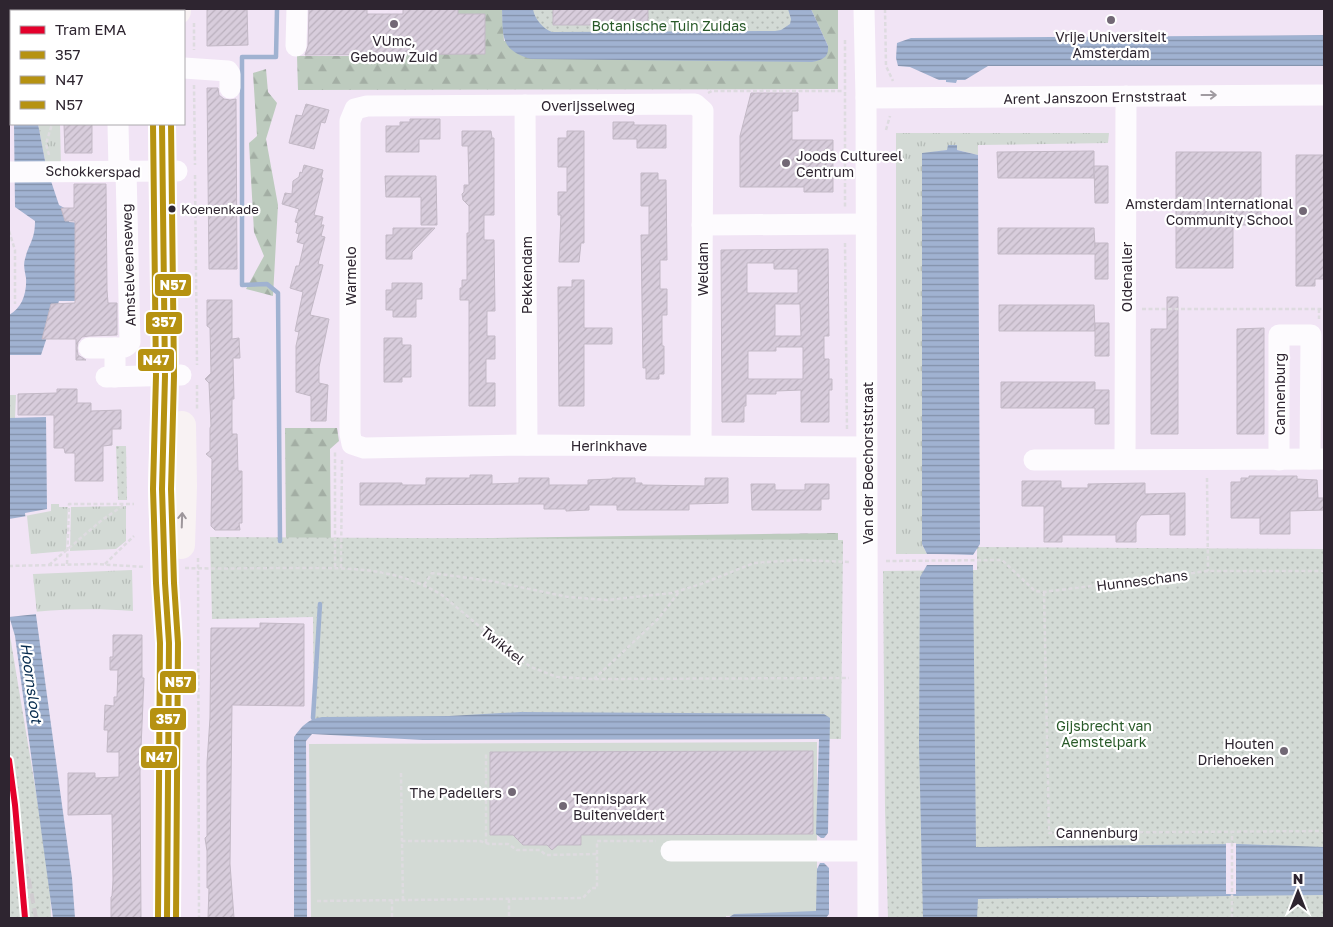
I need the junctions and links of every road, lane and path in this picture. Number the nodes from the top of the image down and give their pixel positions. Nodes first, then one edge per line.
1 (297, 9) edge
2 (864, 9) edge
3 (885, 9) edge
4 (185, 31) edge
5 (296, 46) dead end
6 (189, 68) edge
7 (230, 88) dead end
8 (845, 91) dead end
9 (1324, 95) edge
10 (1126, 96) junction
11 (866, 98) junction
12 (896, 98) junction
13 (696, 104) junction
14 (525, 105) junction
15 (355, 109) joint
16 (52, 125) edge
17 (118, 125) edge
18 (162, 125) edge
19 (177, 125) edge
20 (122, 170) junction
21 (51, 171) junction
22 (170, 171) junction
23 (10, 172) edge
24 (866, 224) junction
25 (702, 226) junction
26 (9, 232) edge
27 (15, 304) dead end
28 (1324, 308) edge
29 (1126, 309) junction
30 (89, 348) dead end
31 (115, 348) junction
32 (185, 376) junction
33 (197, 411) dead end
34 (351, 435) junction
35 (527, 445) junction
36 (701, 446) junction
37 (866, 447) junction
38 (1125, 459) junction
39 (1206, 459) junction
40 (1317, 459) edge
41 (1034, 460) dead end
42 (1279, 460) junction
43 (126, 504) junction
44 (134, 504) dead end
45 (134, 536) dead end
46 (68, 547) junction
47 (198, 549) dead end
48 (867, 561) junction
49 (68, 564) junction
50 (105, 564) junction
51 (49, 565) junction
52 (9, 566) edge
53 (147, 567) dead end
54 (335, 568) junction
55 (342, 568) junction
56 (198, 569) junction
57 (1324, 571) edge
58 (1208, 572) junction
59 (424, 585) junction
60 (680, 591) junction
61 (1044, 592) junction
62 (867, 678) junction
63 (594, 679) junction
64 (486, 754) dead end
65 (401, 774) dead end
66 (1324, 831) edge
67 (1232, 832) junction
68 (402, 841) junction
69 (486, 843) junction
70 (671, 851) joint
71 (867, 851) junction
72 (597, 854) junction
73 (510, 899) junction
74 (392, 900) junction
75 (403, 900) junction
76 (317, 901) dead end
77 (167, 918) edge
78 (181, 918) edge
79 (199, 918) edge
80 (392, 918) edge
81 (510, 918) edge
82 (868, 918) edge
83 (1232, 918) edge

1 - 5 street
2 - 11 street, Van der Boechorststraat
3 - 12 path
4 - 6 path
6 - 7 street
6 - 32 path
8 - 13 path
10 -> 9 street, Arent Janszoon Ernststraat
10 - 12 street, Arent Janszoon Ernststraat
10 - 29 street, Oldenaller
11 - 12 street, Arent Janszoon Ernststraat
11 - 24 street, Van der Boechorststraat
13 - 14 street, Overijsselweg
13 - 25 street
14 - 15 street, Overijsselweg
14 - 35 street, Pekkendam
15 - 34 street, Warmelo
16 - 21 path
17 - 20 street, Amstelveenseweg
18 - 22 main road
19 - 22 main road
20 - 21 street, Schokkerspad
20 - 22 street, Schokkerspad
20 - 31 street, Amstelveenseweg
21 - 23 street, Schokkerspad
22 - 32 main road
24 - 25 street, Weldam
24 - 37 street, Van der Boechorststraat
25 - 36 street, Weldam
26 - 27 path
28 - 29 path
29 - 38 street, Oldenaller
30 - 31 street
31 - 32 street
32 - 33 path
32 - 77 main road
78 -> 32 main road
34 - 35 street, Herinkhave
34 - 54 path
34 - 55 path
35 - 36 street, Herinkhave
36 - 37 street, Herinkhave
37 - 48 street, Van der Boechorststraat
38 - 39 street, Cannenburg
38 - 41 street, Cannenburg
39 - 42 street, Cannenburg
39 - 58 path
40 - 42 street, Cannenburg
40 - 42 street, Cannenburg
43 - 44 path
43 - 46 path
43 - 46 path
45 - 50 path
46 - 49 path
46 - 51 path
47 - 56 path
48 - 60 path
48 - 61 path
48 - 62 street, Van der Boechorststraat
49 - 50 path
49 - 51 path
50 - 53 path
51 - 52 path
54 - 55 path, Twikkel
54 - 56 path, Twikkel
55 - 59 path, Twikkel
56 - 79 path
57 - 58 path, Hunneschans
58 - 61 path, Hunneschans
59 - 60 path
59 - 63 path, Twikkel
60 - 63 path
61 - 67 path, Cannenburg
62 - 63 path, Twikkel
62 - 71 street, Van der Boechorststraat
64 - 69 path
65 - 68 path
66 - 67 path, Cannenburg
67 - 83 path
68 - 69 path
68 - 75 path
69 - 72 path
70 - 71 street
70 - 72 path
71 - 82 street, Van der Boechorststraat
72 - 73 path
73 - 75 path
73 - 81 path
74 - 75 path
74 - 76 path
74 - 80 path

